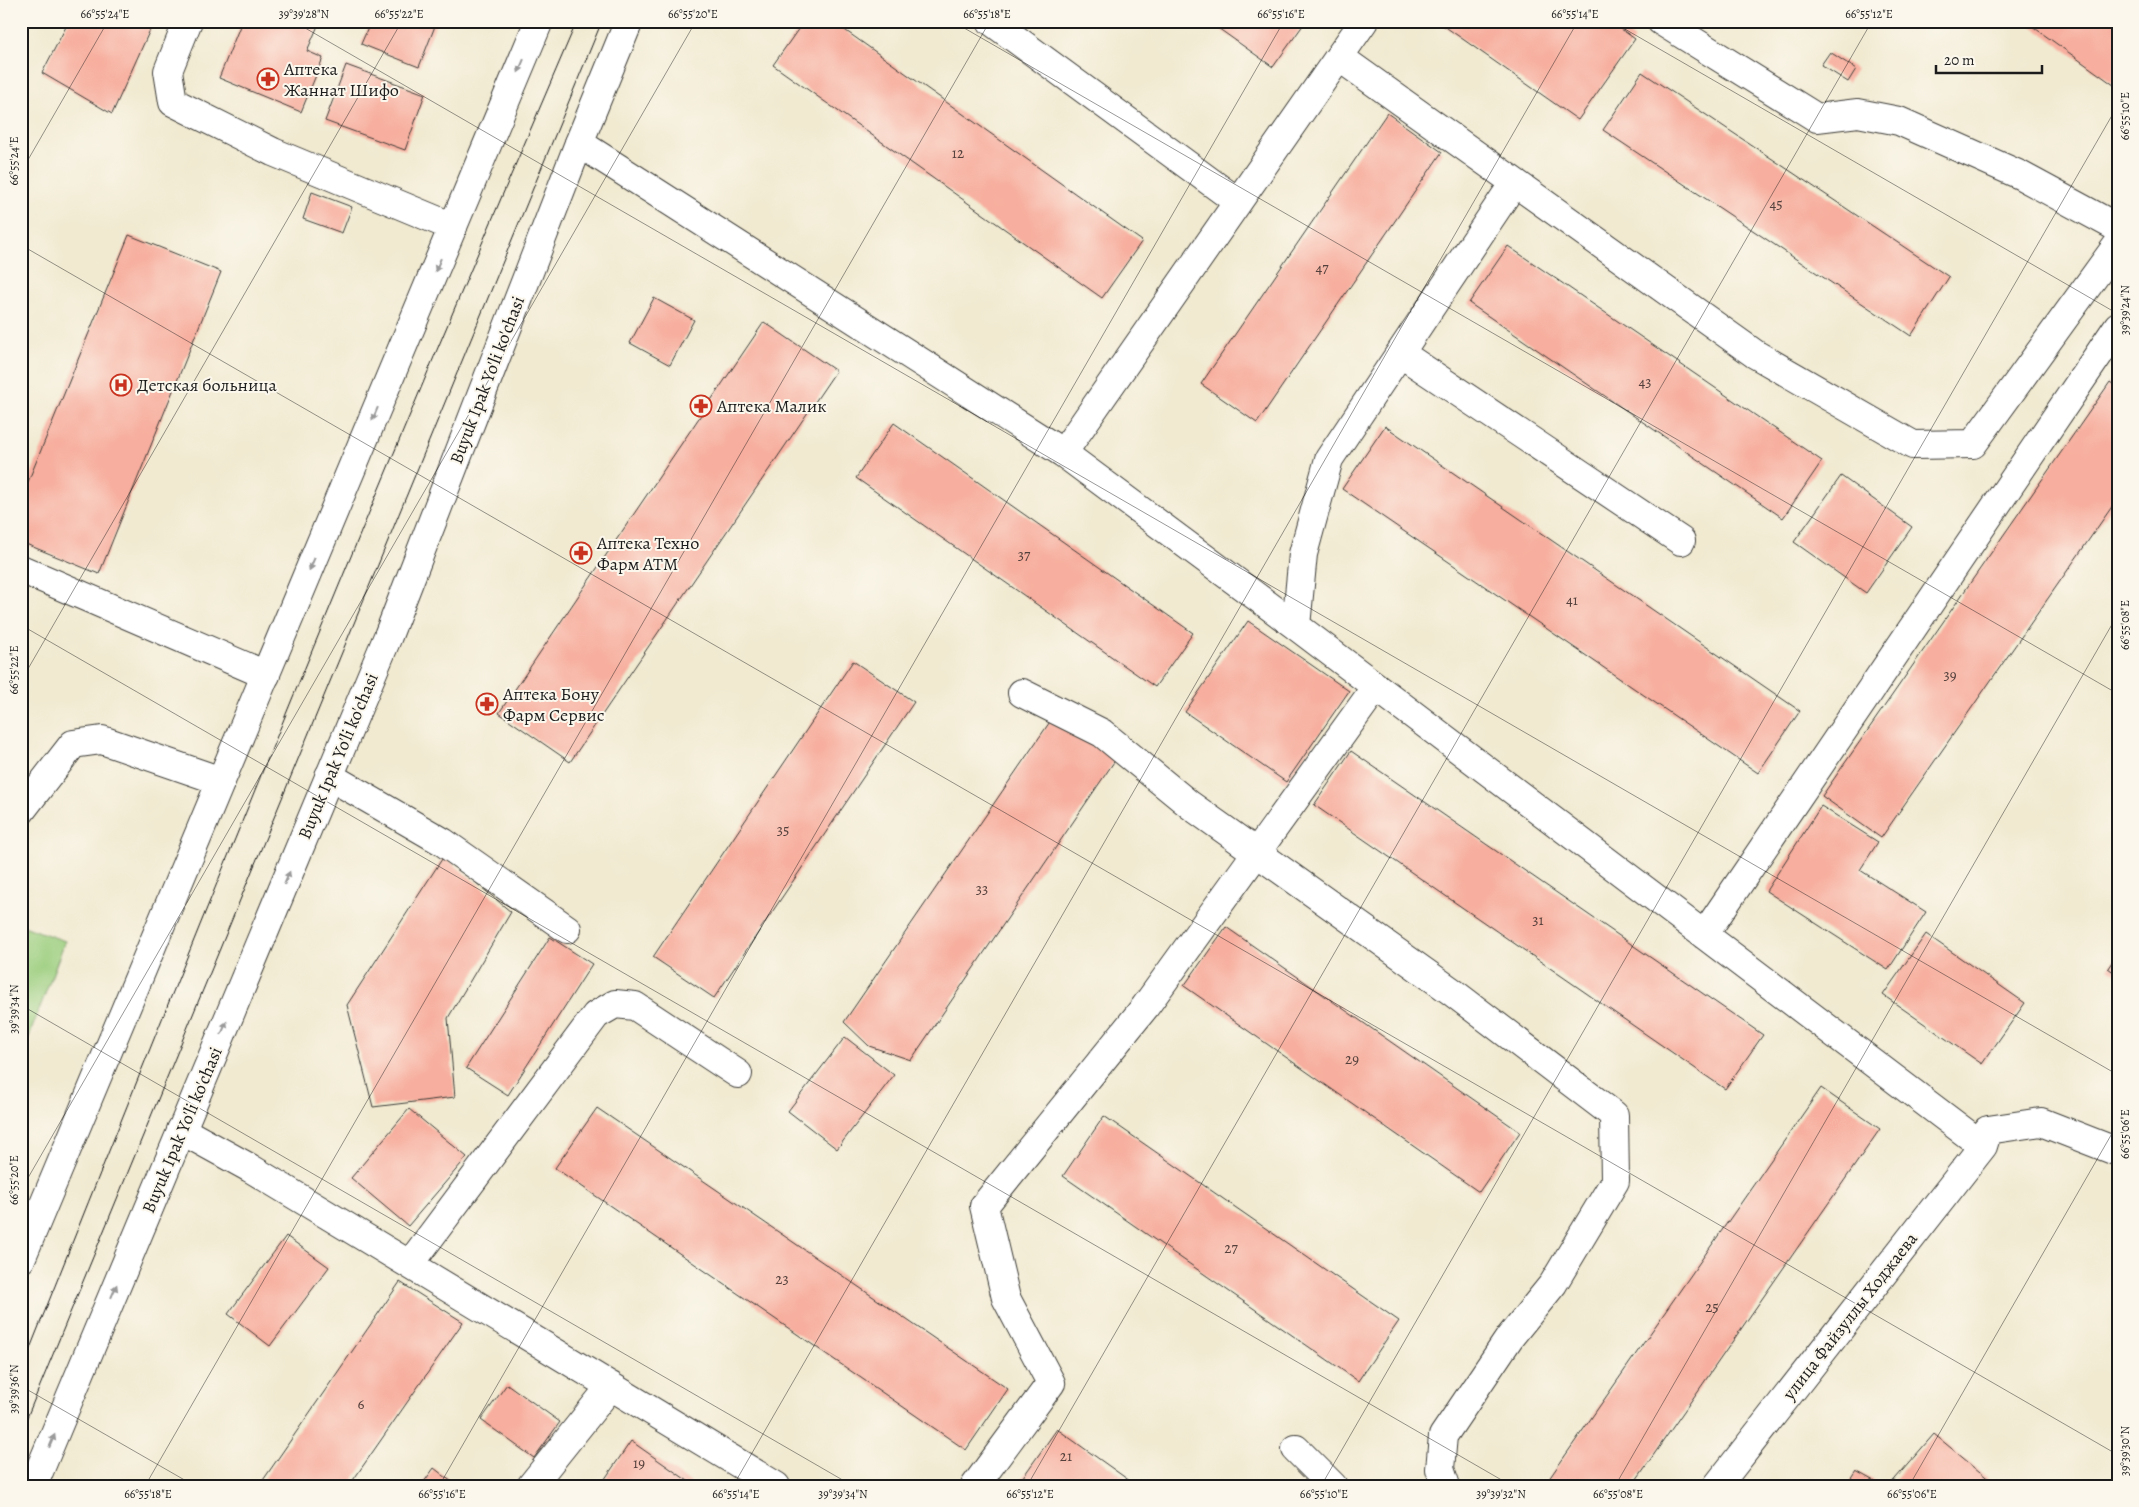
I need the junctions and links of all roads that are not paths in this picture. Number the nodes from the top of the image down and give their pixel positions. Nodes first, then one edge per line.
1 (188, 21) edge
2 (540, 21) edge
3 (629, 21) edge
4 (990, 21) edge
5 (1364, 21) edge
6 (1661, 21) edge
7 (1338, 58) junction
8 (579, 143) junction
9 (1514, 183) junction
10 (1238, 202) junction
11 (453, 227) junction
12 (2118, 228) edge
13 (2118, 244) edge
14 (2118, 326) edge
15 (1400, 353) junction
16 (1063, 454) junction
17 (1681, 541) dead end
18 (21, 569) edge
19 (1296, 626) junction
20 (266, 675) junction
21 (1376, 687) junction
22 (1022, 693) dead end
23 (329, 776) junction
24 (221, 781) junction
25 (21, 812) edge
26 (1256, 853) junction
27 (567, 929) dead end
28 (1704, 935) junction
29 (738, 1074) dead end
30 (182, 1130) junction
31 (1983, 1146) junction
32 (2118, 1152) edge
33 (21, 1259) edge
34 (410, 1264) junction
35 (611, 1386) junction
36 (1296, 1449) dead end
37 (33, 1486) edge
38 (531, 1486) edge
39 (776, 1486) edge
40 (975, 1486) edge
41 (1333, 1486) edge
42 (1446, 1486) edge
43 (1717, 1486) edge

1 - 11 main road
2 -> 11 main road
3 - 8 main road, Buyuk Ipak Yo'li ko'chasi
4 - 10 main road
5 - 7 main road
6 - 12 main road
7 - 9 main road
7 - 10 main road
8 - 16 main road
8 - 23 main road, Buyuk Ipak Yo'li ko'chasi
9 - 13 main road
9 - 15 main road
10 - 16 main road
11 -> 20 main road
14 - 28 main road
15 - 17 main road
15 - 19 main road
16 - 19 main road
18 - 20 main road
19 - 21 main road
20 - 24 main road
21 - 26 main road
21 - 28 main road
22 - 26 main road
23 - 27 main road
30 -> 23 main road, Buyuk Ipak Yo'li ko'chasi
24 - 25 main road
24 - 33 main road
26 - 40 main road
26 - 42 main road
28 - 31 main road
29 - 34 main road
30 - 34 main road
37 -> 30 main road, Buyuk Ipak Yo'li ko'chasi
31 - 32 main road, улица Файзуллы Ходжаева
31 - 43 main road, улица Файзуллы Ходжаева
34 - 35 main road
35 - 38 main road
35 - 39 main road
36 - 41 main road

